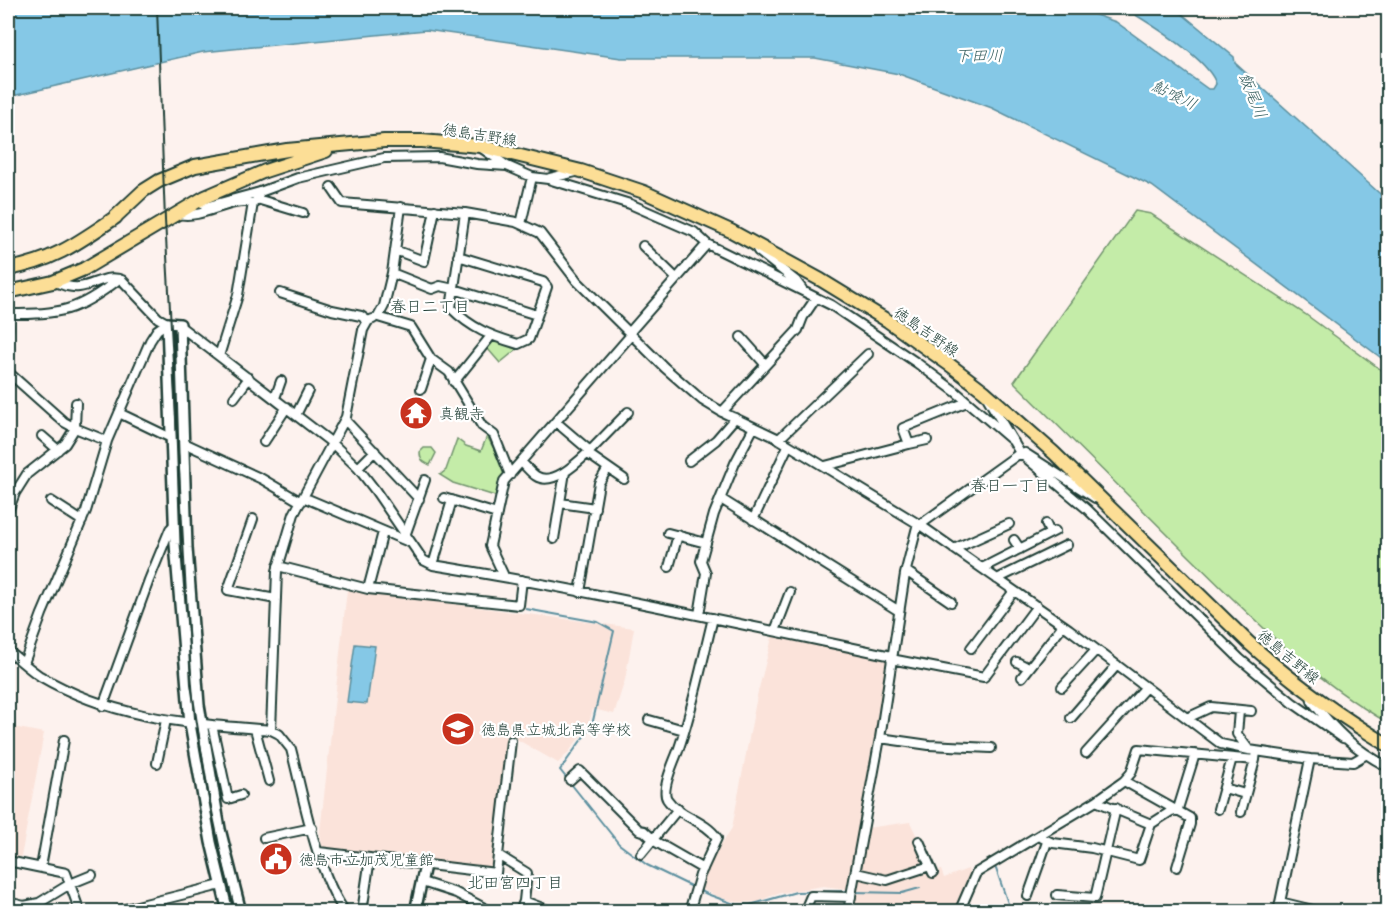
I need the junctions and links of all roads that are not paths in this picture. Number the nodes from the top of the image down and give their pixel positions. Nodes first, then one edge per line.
1 (344, 145) junction
2 (480, 146) junction
3 (507, 166) junction
4 (581, 171) junction
5 (532, 177) junction
6 (548, 179) junction
7 (331, 187) dead end
8 (257, 198) junction
9 (401, 207) junction
10 (435, 210) junction
11 (303, 213) dead end
12 (465, 213) junction
13 (176, 214) junction
14 (194, 214) junction
15 (520, 224) junction
16 (707, 243) junction
17 (754, 243) junction
18 (643, 246) dead end
19 (395, 250) junction
20 (459, 256) junction
21 (8, 269) edge
22 (392, 273) junction
23 (676, 278) junction
24 (119, 279) junction
25 (53, 282) junction
26 (454, 289) junction
27 (8, 292) edge
28 (805, 292) junction
29 (280, 293) dead end
30 (816, 298) junction
31 (9, 314) edge
32 (537, 315) junction
33 (378, 317) junction
34 (368, 321) junction
35 (167, 323) junction
36 (181, 325) junction
37 (630, 334) junction
38 (491, 336) junction
39 (741, 337) dead end
40 (868, 354) dead end
41 (219, 356) junction
42 (431, 359) junction
43 (765, 364) junction
44 (8, 372) edge
45 (249, 378) junction
46 (281, 381) dead end
47 (454, 382) junction
48 (421, 389) dead end
49 (308, 391) dead end
50 (984, 391) junction
51 (234, 398) dead end
52 (275, 398) junction
53 (967, 402) junction
54 (76, 403) dead end
55 (287, 407) junction
56 (628, 412) dead end
57 (722, 412) junction
58 (119, 413) junction
59 (296, 415) junction
60 (735, 418) junction
61 (345, 420) junction
62 (556, 422) junction
63 (754, 427) junction
64 (75, 428) junction
65 (42, 436) dead end
66 (171, 438) junction
67 (779, 439) junction
68 (927, 440) dead end
69 (107, 441) junction
70 (264, 442) dead end
71 (1014, 442) junction
72 (332, 443) junction
73 (184, 444) junction
74 (909, 444) junction
75 (788, 446) junction
76 (58, 450) junction
77 (375, 451) junction
78 (589, 452) junction
79 (1020, 453) junction
80 (689, 461) dead end
81 (521, 462) junction
82 (825, 466) junction
83 (358, 468) junction
84 (609, 468) junction
85 (565, 472) junction
86 (510, 475) junction
87 (624, 479) dead end
88 (425, 480) dead end
89 (8, 485) edge
90 (15, 493) junction
91 (418, 498) junction
92 (302, 500) junction
93 (721, 500) junction
94 (51, 501) dead end
95 (560, 503) junction
96 (1106, 503) junction
97 (595, 508) junction
98 (8, 511) edge
99 (497, 514) junction
100 (253, 519) dead end
101 (753, 520) junction
102 (82, 521) junction
103 (1009, 524) dead end
104 (1046, 524) dead end
105 (174, 525) junction
106 (920, 525) junction
107 (383, 532) junction
108 (668, 532) dead end
109 (678, 536) junction
110 (408, 539) junction
111 (554, 539) dead end
112 (1014, 540) dead end
113 (706, 543) junction
114 (1067, 545) dead end
115 (954, 549) junction
116 (1020, 549) junction
117 (433, 565) junction
118 (278, 566) junction
119 (669, 567) dead end
120 (982, 568) junction
121 (906, 571) junction
122 (504, 576) junction
123 (997, 579) junction
124 (522, 580) junction
125 (368, 590) junction
126 (1014, 591) junction
127 (580, 592) junction
128 (790, 592) dead end
129 (276, 599) junction
130 (951, 602) dead end
131 (1036, 606) junction
132 (899, 611) junction
133 (699, 615) junction
134 (713, 618) junction
135 (1063, 625) junction
136 (775, 631) junction
137 (971, 648) dead end
138 (1096, 650) junction
139 (8, 651) edge
140 (892, 657) junction
141 (1017, 662) dead end
142 (24, 663) junction
143 (1117, 665) junction
144 (1029, 668) junction
145 (1022, 677) dead end
146 (1062, 687) dead end
147 (1146, 687) junction
148 (1311, 694) junction
149 (103, 706) junction
150 (1239, 711) junction
151 (1251, 711) dead end
152 (1071, 718) dead end
153 (1187, 718) junction
154 (166, 720) junction
155 (649, 720) dead end
156 (190, 724) junction
157 (207, 725) junction
158 (255, 729) junction
159 (271, 730) junction
160 (684, 730) junction
161 (880, 738) junction
162 (1343, 738) junction
163 (64, 740) dead end
164 (511, 741) dead end
165 (1389, 745) edge
166 (992, 748) dead end
167 (1086, 753) dead end
168 (1195, 754) junction
169 (1253, 754) junction
170 (1365, 755) junction
171 (1232, 758) junction
172 (1310, 759) junction
173 (157, 763) dead end
174 (1389, 767) edge
175 (570, 780) dead end
176 (269, 781) dead end
177 (1124, 781) junction
178 (1224, 788) junction
179 (1245, 794) junction
180 (241, 795) dead end
181 (1096, 801) junction
182 (1116, 808) junction
183 (1218, 808) dead end
184 (678, 809) junction
185 (1175, 811) junction
186 (1241, 812) dead end
187 (1151, 824) junction
188 (312, 828) junction
189 (1038, 836) junction
190 (264, 838) dead end
191 (654, 840) junction
192 (919, 841) dead end
193 (1047, 842) junction
194 (1105, 851) junction
195 (319, 852) junction
196 (642, 854) dead end
197 (498, 855) junction
198 (370, 858) junction
199 (8, 861) edge
200 (425, 865) junction
201 (41, 867) junction
202 (1177, 867) dead end
203 (703, 869) junction
204 (856, 873) junction
205 (92, 875) dead end
206 (422, 882) junction
207 (70, 884) junction
208 (221, 885) junction
209 (1057, 895) dead end
210 (1028, 896) dead end
211 (851, 897) junction
212 (524, 901) junction
213 (8, 902) edge
214 (1280, 902) junction
215 (80, 912) edge
216 (113, 912) edge
217 (228, 912) edge
218 (241, 912) edge
219 (345, 912) edge
220 (362, 912) edge
221 (415, 912) edge
222 (492, 912) edge
223 (520, 912) edge
224 (554, 912) edge
225 (689, 912) edge
226 (804, 912) edge
227 (848, 912) edge
228 (959, 912) edge
229 (1278, 912) edge
230 (1321, 912) edge

1 - 2 main road, 徳島吉野線
1 - 13 main road, 徳島吉野線
1 - 21 main road, 徳島吉野線
2 - 3 street
2 - 4 main road, 徳島吉野線
3 - 5 street
3 - 8 street
4 - 6 street
4 - 17 main road, 徳島吉野線
5 - 6 street
5 - 15 street
6 - 16 street
7 - 9 street
8 - 11 street
8 - 14 street
8 - 14 street
8 - 41 street
9 - 10 street
9 - 19 street
10 - 12 street
10 - 19 street
12 - 15 street
12 - 20 street
13 - 14 street
13 - 25 main road, 徳島吉野線
15 - 37 street
16 - 23 street
16 - 28 street
17 - 28 street
17 - 50 main road, 徳島吉野線
18 - 23 street
19 - 22 street
20 - 26 street
20 - 32 street
22 - 26 street
22 - 33 street
23 - 37 street
24 - 25 street
24 - 31 street
24 - 35 street
25 - 27 main road, 徳島吉野線
26 - 32 street
26 - 38 street
28 - 30 street
29 - 34 street
30 - 43 street
30 - 53 street
32 - 38 street
33 - 34 street
33 - 42 street
34 - 61 street
35 - 36 street
35 - 58 street
35 - 66 street
36 - 41 street
36 - 73 street
37 - 57 street
37 - 62 street
38 - 47 street
39 - 43 street
40 - 67 street
41 - 45 street
42 - 47 street
42 - 48 street
43 - 57 street
44 - 64 street
45 - 51 street
45 - 52 street
46 - 52 street
47 - 86 street
49 - 59 street
50 - 71 street
50 - 96 main road, 徳島吉野線
52 - 55 street
53 - 71 street
53 - 74 street
54 - 64 street
55 - 59 street
55 - 70 street
56 - 78 street
57 - 60 street
58 - 66 street
58 - 69 street
59 - 72 street
60 - 63 street
60 - 80 street
61 - 72 street
61 - 77 street
62 - 78 street
62 - 81 street
63 - 67 street
63 - 93 street
64 - 69 street
64 - 76 street
65 - 76 street
66 - 105 street
67 - 75 street
68 - 74 street
69 - 102 street
71 - 79 street
72 - 83 street
72 - 92 street
73 - 92 street
73 - 157 street
74 - 82 street
75 - 82 street
75 - 101 street
76 - 90 street
77 - 83 street
77 - 91 street
78 - 84 street
78 - 85 street
79 - 96 street
79 - 106 street
79 - 162 street
81 - 85 street
81 - 86 street
82 - 106 street
83 - 110 street
84 - 87 street
84 - 97 street
85 - 95 street
86 - 99 street
88 - 91 street
89 - 90 street
90 - 98 street
91 - 110 street
92 - 107 street
92 - 118 street
93 - 101 street
93 - 113 street
94 - 102 street
95 - 97 street
95 - 111 street
96 - 148 main road, 徳島吉野線
97 - 127 street
99 - 117 street
99 - 122 street
100 - 129 street
101 - 132 street
102 - 142 street
103 - 115 street
104 - 116 street
105 - 149 street
105 - 156 street
106 - 115 street
106 - 121 street
107 - 110 street
107 - 125 street
108 - 109 street
109 - 113 street
109 - 119 street
110 - 117 street
112 - 116 street
113 - 133 street
114 - 123 street
115 - 120 street
116 - 120 street
117 - 122 street
118 - 125 street
118 - 129 street
120 - 123 street
121 - 130 street
121 - 132 street
122 - 124 street
123 - 126 street
124 - 125 street
124 - 127 street
126 - 131 street
126 - 137 street
127 - 133 street
128 - 136 street
129 - 159 street
131 - 135 street
131 - 140 street
132 - 140 street
133 - 134 street
134 - 136 street
134 - 160 street
135 - 138 street
135 - 144 street
136 - 140 street
138 - 143 street
138 - 146 street
139 - 142 street
140 - 161 street
141 - 144 street
142 - 149 street
143 - 147 street
143 - 152 street
144 - 145 street
147 - 153 street
147 - 167 street
148 - 162 street
148 - 165 main road, 徳島吉野線
149 - 154 street
150 - 151 street
150 - 153 street
150 - 169 street
153 - 169 street
154 - 156 street
154 - 173 street
155 - 160 street
156 - 157 street
156 - 208 street
157 - 158 street
157 - 180 street
157 - 218 street
158 - 159 street
158 - 176 street
159 - 188 street
160 - 184 street
161 - 166 street
161 - 204 street
162 - 170 street
163 - 201 street
164 - 197 street
168 - 171 street
168 - 177 street
168 - 185 street
169 - 171 street
169 - 172 street
169 - 179 street
170 - 172 street
170 - 174 street
171 - 178 street
172 - 214 street
175 - 191 street
177 - 181 street
177 - 185 street
178 - 179 street
178 - 183 street
179 - 186 street
181 - 182 street
181 - 189 street
182 - 187 street
182 - 194 street
184 - 191 street
184 - 203 street
185 - 187 street
185 - 202 street
187 - 194 street
188 - 190 street
188 - 195 street
189 - 193 street
189 - 228 street
191 - 196 street
191 - 203 street
192 - 204 street
193 - 194 street
193 - 210 street
194 - 209 street
195 - 198 street
195 - 219 street
197 - 200 street
197 - 212 street
198 - 200 street
198 - 220 street
199 - 201 street
200 - 206 street
201 - 207 street
203 - 225 street
204 - 211 street
205 - 207 street
206 - 221 street
206 - 222 street
207 - 213 street
207 - 215 street
208 - 216 street
208 - 217 street
211 - 226 street
211 - 227 street
212 - 223 street
212 - 224 street
214 - 229 street
214 - 230 street

